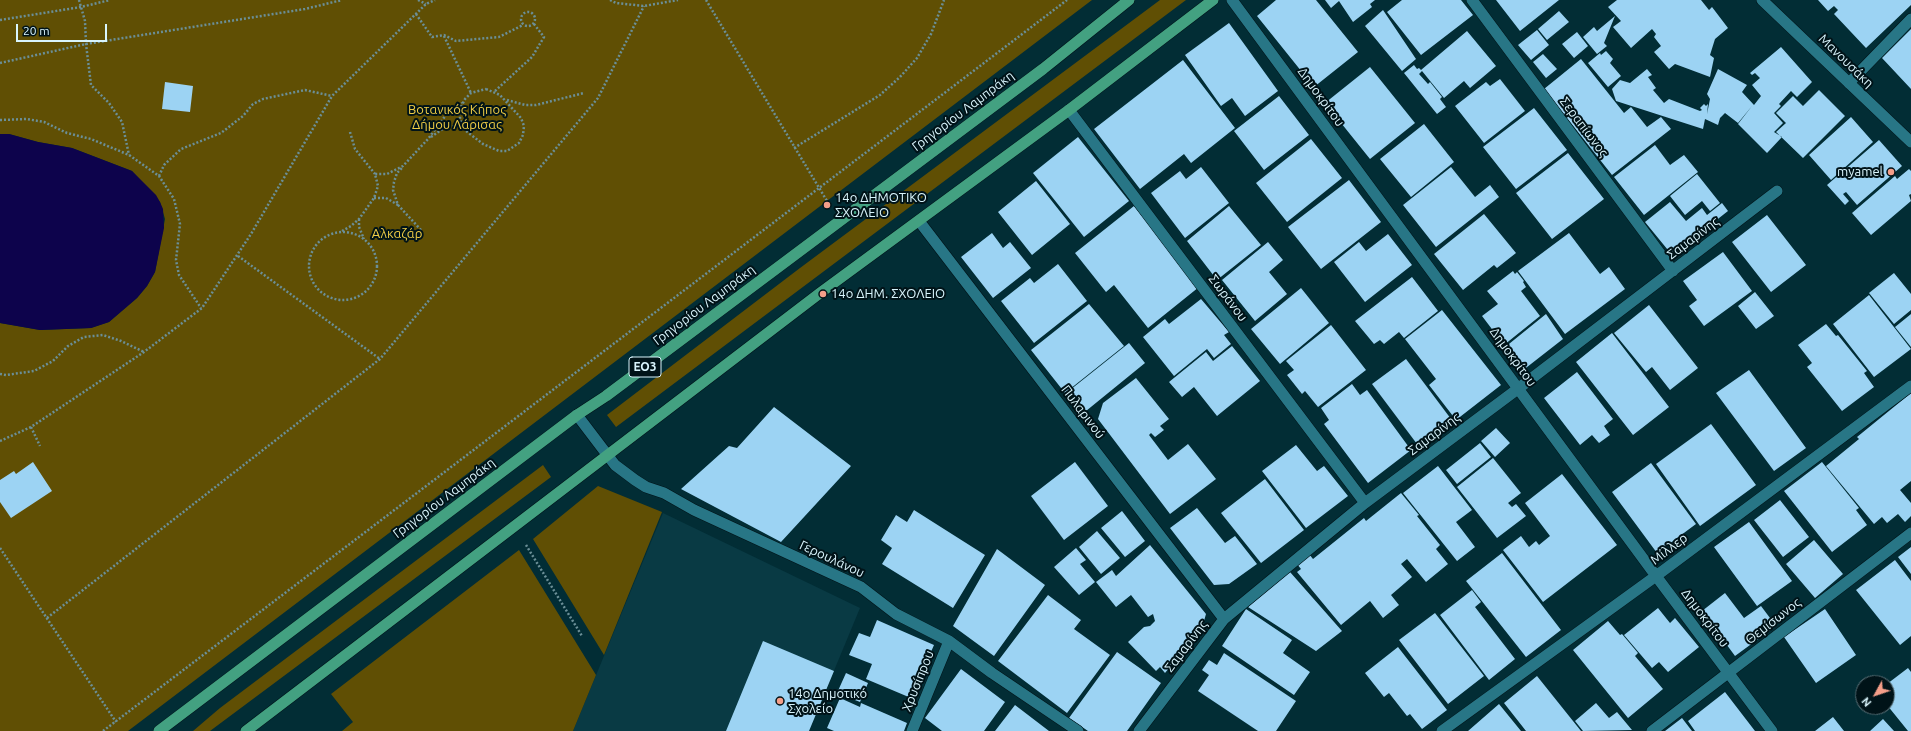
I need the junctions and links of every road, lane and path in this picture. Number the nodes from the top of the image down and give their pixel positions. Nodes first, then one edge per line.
1 (79, 0) edge
2 (110, 0) edge
3 (342, 0) edge
4 (418, 0) edge
5 (435, 0) edge
6 (610, 0) edge
7 (678, 0) edge
8 (706, 0) edge
9 (944, 0) edge
10 (1067, 0) edge
11 (1129, 0) edge
12 (1212, 0) edge
13 (1232, 0) edge
14 (1472, 0) edge
15 (1762, 0) edge
16 (426, 4) junction
17 (1773, 5) edge
18 (644, 6) junction
19 (81, 7) junction
20 (416, 14) junction
21 (1911, 19) edge
22 (0, 20) edge
23 (534, 24) junction
24 (523, 25) junction
25 (444, 36) junction
26 (86, 44) junction
27 (0, 63) edge
28 (1849, 83) junction
29 (495, 92) junction
30 (471, 93) junction
31 (584, 93) dead end
32 (332, 96) junction
33 (504, 99) junction
34 (462, 103) junction
35 (1069, 110) junction
36 (0, 120) edge
37 (462, 126) junction
38 (350, 132) dead end
39 (428, 139) junction
40 (1911, 142) edge
41 (794, 148) junction
42 (129, 155) junction
43 (403, 166) junction
44 (375, 174) junction
45 (158, 176) junction
46 (819, 190) junction
47 (1777, 191) dead end
48 (374, 198) junction
49 (827, 201) dead end
50 (398, 205) junction
51 (359, 219) junction
52 (920, 221) junction
53 (421, 230) dead end
54 (338, 232) junction
55 (365, 239) junction
56 (238, 256) junction
57 (1673, 271) junction
58 (202, 308) junction
59 (144, 352) junction
60 (380, 359) junction
61 (0, 374) edge
62 (1911, 386) edge
63 (1519, 388) junction
64 (577, 415) junction
65 (31, 427) junction
66 (0, 441) edge
67 (40, 446) dead end
68 (608, 456) junction
69 (1365, 502) junction
70 (513, 527) junction
71 (1911, 533) edge
72 (0, 548) edge
73 (1656, 576) junction
74 (47, 618) junction
75 (1224, 619) junction
76 (582, 636) dead end
77 (949, 641) junction
78 (1729, 674) junction
79 (116, 722) junction
80 (103, 731) edge
81 (160, 731) edge
82 (246, 731) edge
83 (912, 731) edge
84 (1078, 731) edge
85 (1139, 731) edge
86 (1442, 731) edge
87 (1652, 731) edge
88 (1772, 731) edge

1 - 19 path
2 - 19 path
3 - 26 path
4 - 16 path
5 - 16 path
6 - 18 path
7 - 18 path
8 - 41 path
9 - 41 path
10 - 46 path
11 - 64 main road, Γρηγορίου Λαμπράκη / ΕΟ3
12 - 35 main road
13 - 63 street, Δημοκρίτου
14 - 57 street, Σεραπίωνος
15 - 17 street, Μανουσάκη
16 - 20 path
17 - 28 street, Μανουσάκη
18 - 60 path
19 - 22 path
19 - 26 path
20 - 25 path
20 - 32 path
21 - 28 street
23 - 24 path
23 - 24 path
23 - 29 path
24 - 25 path
25 - 30 path
26 - 27 path
26 - 42 path
28 - 40 street, Μανουσάκη
29 - 30 path
29 - 33 path
30 - 34 path
31 - 33 path
32 - 45 path
32 - 56 path
33 - 37 path
34 - 37 path
34 - 39 path
35 - 52 main road
35 - 69 street, Σωράνου
36 - 42 path
37 - 39 path
38 - 44 path
39 - 43 path
41 - 46 path
42 - 45 path
43 - 44 path
43 - 50 path
44 - 48 path
45 - 58 path
46 - 49 path
46 - 79 path
47 - 57 street, Σαμαρίνης
48 - 50 path
48 - 51 path
50 - 53 path
51 - 54 path
51 - 55 path
52 - 68 main road
52 - 75 street, Πυλαρινού
54 - 55 path
54 - 55 path
56 - 58 path
56 - 60 path
57 - 63 street, Σαμαρίνης
58 - 59 path
59 - 61 path
59 - 65 path
60 - 74 path
62 - 73 street, Μίλλερ
63 - 69 street, Σαμαρίνης
63 - 73 street, Δημοκρίτου
64 - 68 street, Γερουλάνου
64 - 81 main road, Γρηγορίου Λαμπράκη / ΕΟ3
65 - 66 path
65 - 67 path
68 - 70 main road
68 - 77 street, Γερουλάνου
69 - 75 street, Σαμαρίνης
70 - 76 path
70 - 82 main road
71 - 78 street, Θεμίσωνος
72 - 74 path
73 - 78 street, Δημοκρίτου
73 - 86 street, Μίλλερ
74 - 79 path
75 - 85 street, Σαμαρίνης
77 - 83 street, Χρυσίπpου
77 - 84 street, Γερουλάνου
78 - 87 street, Θεμίσωνος
78 - 88 street, Δημοκρίτου
79 - 80 path

